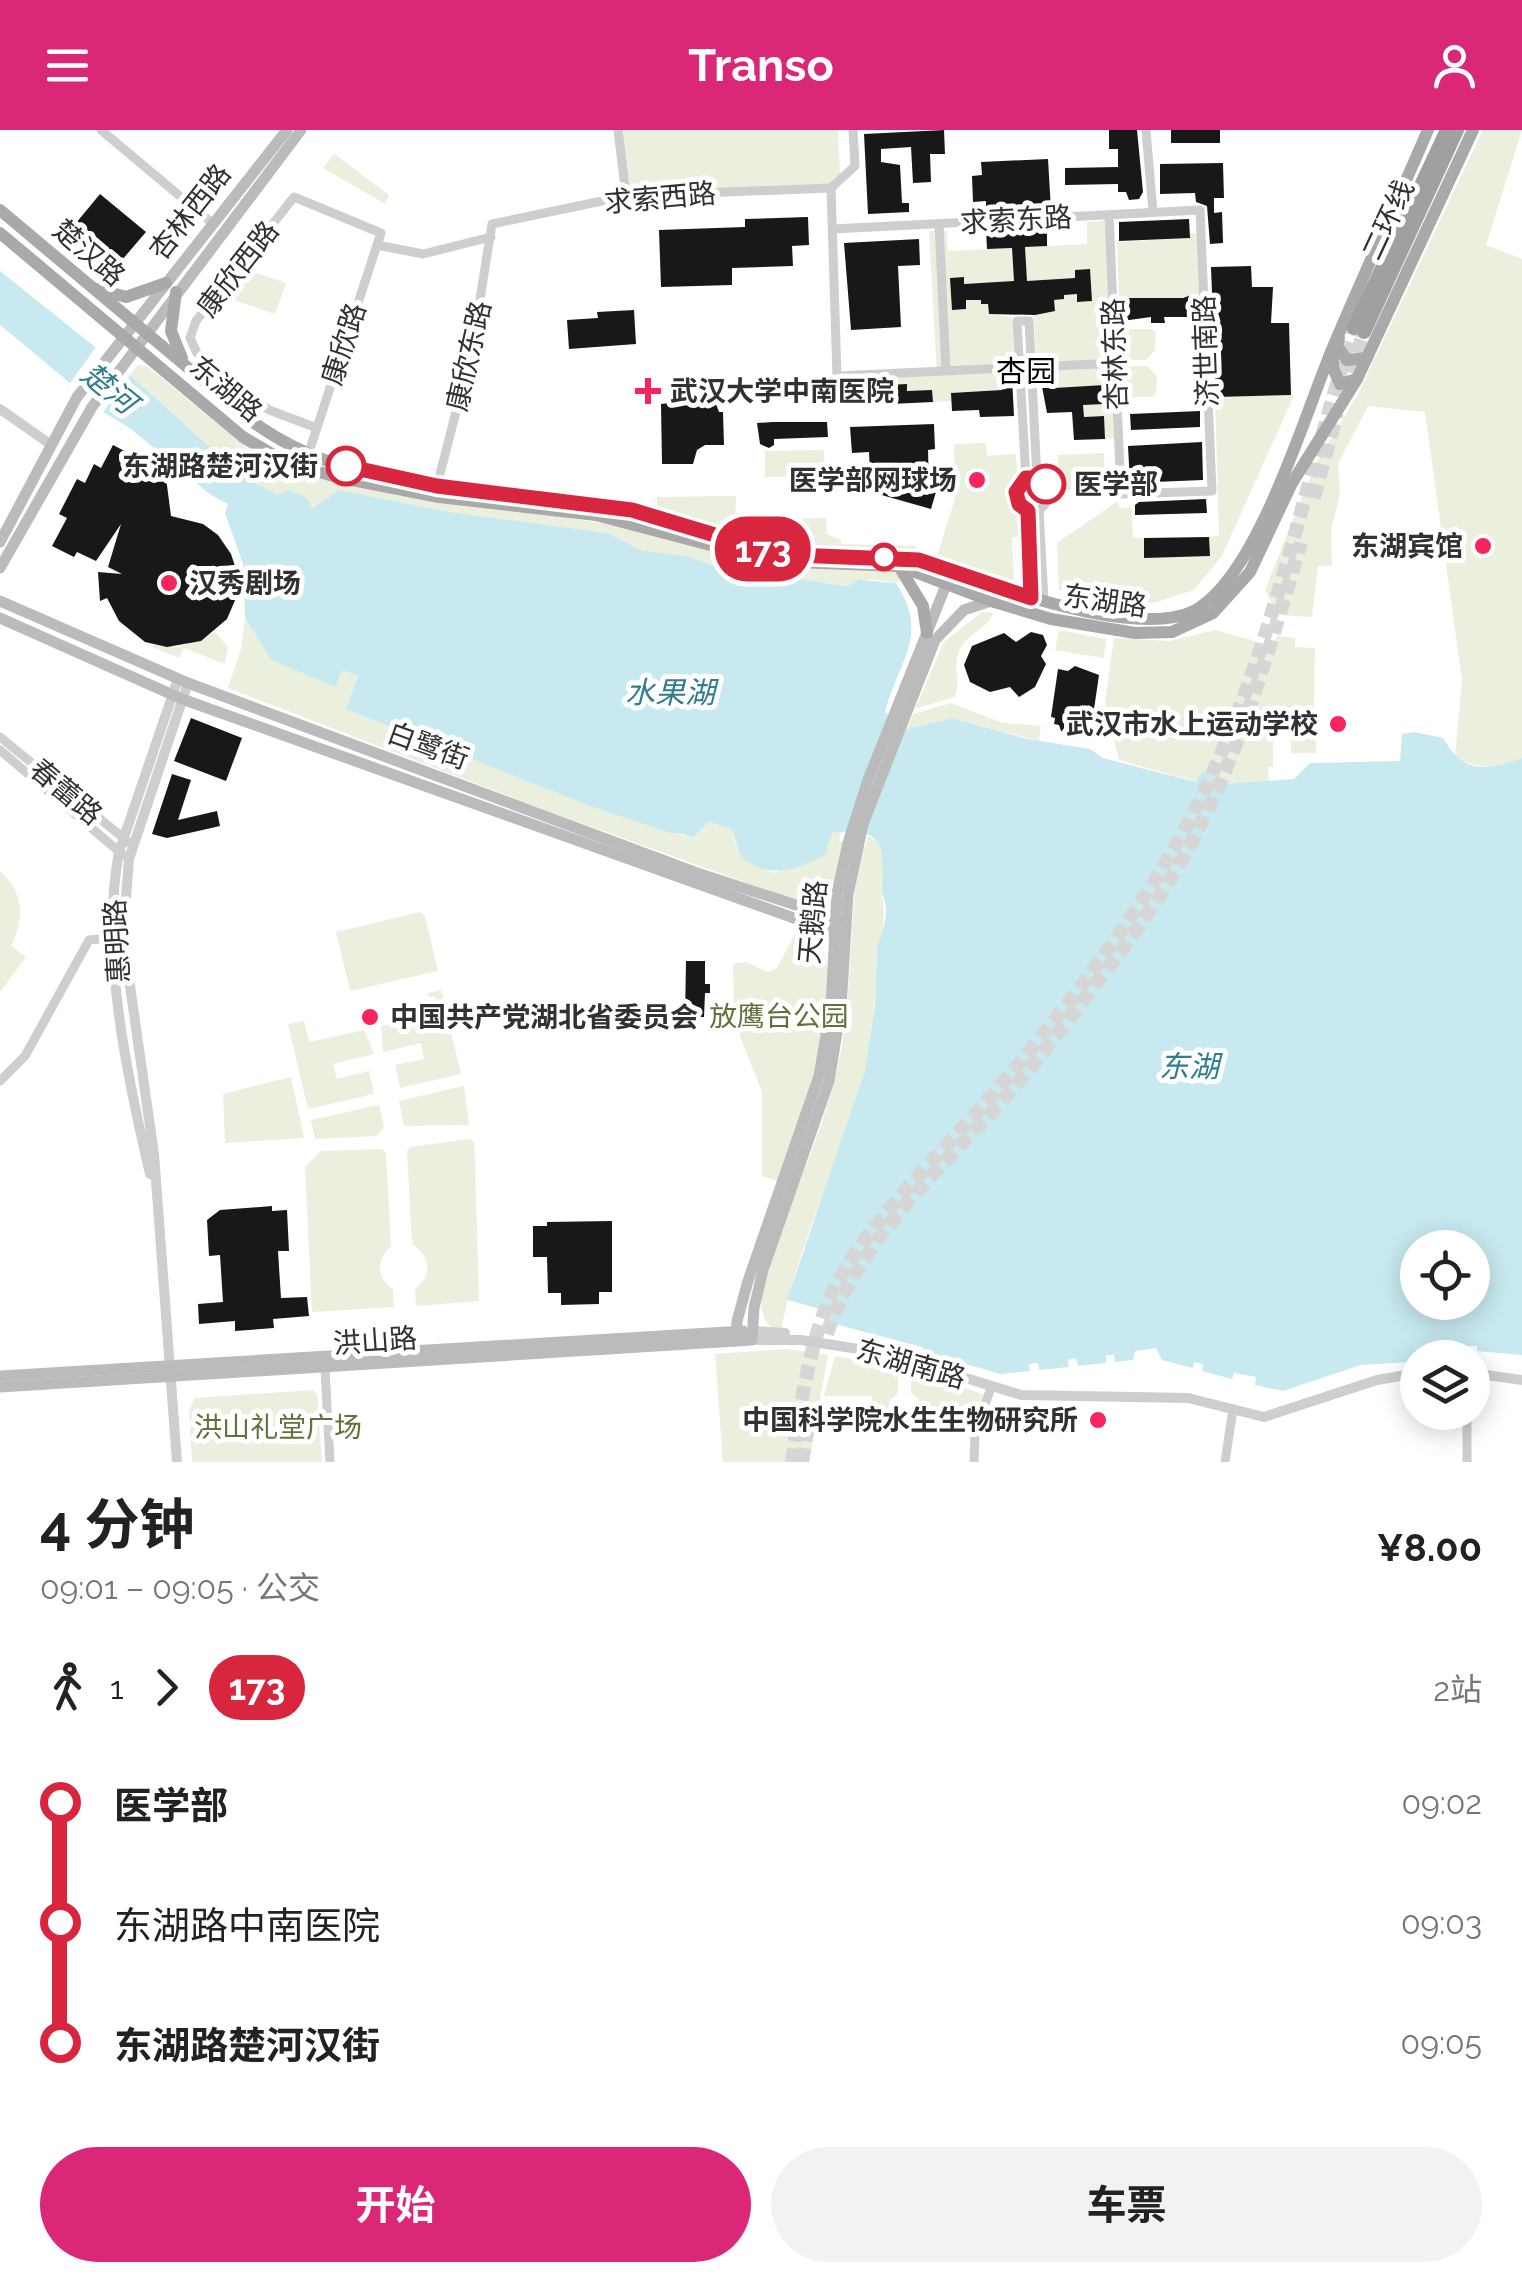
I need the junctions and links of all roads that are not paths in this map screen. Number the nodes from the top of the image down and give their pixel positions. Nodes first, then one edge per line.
1 (101, 130) edge
2 (288, 130) edge
3 (301, 130) edge
4 (618, 130) edge
5 (853, 130) edge
6 (1146, 130) edge
7 (1428, 130) edge
8 (1447, 130) edge
9 (1458, 130) edge
10 (1473, 130) edge
11 (831, 188) junction
12 (626, 196) junction
13 (0, 210) edge
14 (1200, 210) joint
15 (1153, 212) junction
16 (1109, 215) junction
17 (212, 223) junction
18 (492, 224) joint
19 (939, 224) junction
20 (832, 230) junction
21 (0, 234) edge
22 (381, 234) joint
23 (492, 237) junction
24 (377, 245) junction
25 (90, 286) junction
26 (171, 287) junction
27 (127, 329) junction
28 (1353, 329) junction
29 (140, 340) junction
30 (1333, 346) junction
31 (1367, 358) junction
32 (1116, 363) junction
33 (1032, 366) junction
34 (1020, 367) junction
35 (946, 371) junction
36 (200, 379) junction
37 (1342, 390) junction
38 (1313, 399) junction
39 (0, 409) edge
40 (1330, 417) junction
41 (1306, 419) junction
42 (317, 428) junction
43 (50, 444) junction
44 (308, 456) junction
45 (1026, 478) junction
46 (1037, 478) junction
47 (437, 486) junction
48 (1121, 494) joint
49 (0, 542) edge
50 (899, 566) junction
51 (0, 568) edge
52 (949, 577) junction
53 (1038, 600) junction
54 (0, 601) edge
55 (992, 602) junction
56 (0, 618) edge
57 (927, 633) junction
58 (183, 681) junction
59 (177, 697) junction
60 (899, 713) junction
61 (0, 737) edge
62 (0, 750) edge
63 (128, 842) junction
64 (124, 855) junction
65 (840, 920) junction
66 (839, 935) junction
67 (118, 937) junction
68 (0, 1080) edge
69 (736, 1336) junction
70 (752, 1336) junction
71 (324, 1369) junction
72 (171, 1371) junction
73 (0, 1376) edge
74 (1400, 1376) edge
75 (1490, 1376) edge
76 (1522, 1380) edge
77 (0, 1387) edge
78 (991, 1388) junction
79 (1233, 1409) junction
80 (1467, 1430) edge
81 (178, 1462) edge
82 (330, 1462) edge
83 (974, 1462) edge
84 (1225, 1462) edge
85 (1467, 1462) edge

1 - 17 street
2 - 17 main road, 杏林西路
3 - 26 main road, 杏林西路
4 - 12 street
5 - 11 street
6 - 15 street
7 - 28 main road, 东湖路
8 - 28 highway, 二环线
9 - 28 highway, 二环线
10 - 31 main road, 东湖路
11 - 12 street, 求索西路
11 - 20 street
12 - 18 street, 求索西路
13 - 25 main road, 楚汉路
14 - 15 street, 求索东路
14 - 48 street, 济世南路
15 - 16 street, 求索东路
16 - 19 street, 求索东路
16 - 32 street, 杏林东路
17 - 26 main road, 杏林西路
18 - 23 street, 康欣东路
19 - 20 street, 求索东路
19 - 35 street
20 - 35 street
21 - 27 main road, 楚汉路
22 - 24 street, 康欣路
22 - 42 street, 康欣西路
23 - 24 street
23 - 47 street, 康欣东路
24 - 42 street, 康欣路
25 - 26 main road
25 - 27 main road, 楚汉路
26 - 27 main road, 杏林西路
26 - 29 main road, 杏林西路
26 - 36 main road
27 - 29 main road, 楚汉路
27 - 43 main road
28 - 30 main road, 东湖路
28 - 31 main road
29 - 36 main road, 东湖路
29 - 50 main road, 东湖路
29 - 51 main road
30 - 37 main road
30 - 38 main road, 东湖路
31 - 37 main road, 东湖路
32 - 33 street
32 - 48 street, 杏林东路
33 - 34 street
33 - 34 street
33 - 46 street
34 - 35 street
34 - 45 street
36 - 44 main road, 东湖路
37 - 38 main road
37 - 40 main road, 东湖路
38 - 41 main road, 东湖路
39 - 43 street
40 - 41 main road
40 - 55 main road, 东湖路
41 - 53 main road, 东湖路
42 - 44 street, 康欣路
43 - 49 main road
44 - 47 main road, 东湖路
45 - 46 street
45 - 53 street
46 - 53 street
47 - 52 main road, 东湖路
50 - 52 main road, 东湖路
50 - 57 main road
52 - 53 main road, 东湖路
52 - 55 main road, 东湖路
52 - 57 main road, 天鹅路
54 - 58 main road, 白鹭街
55 - 60 main road, 天鹅路
56 - 59 main road, 白鹭街
57 - 60 main road, 天鹅路
58 - 59 street, 惠明路
58 - 65 main road, 白鹭街
59 - 63 street, 惠明路
59 - 66 main road, 白鹭街
60 - 65 main road, 天鹅路
61 - 63 street, 春蕾路
62 - 64 street, 春蕾路
63 - 64 street, 惠明路
64 - 67 street, 惠明路
65 - 66 main road, 天鹅路
66 - 69 main road, 天鹅路
66 - 70 main road, 天鹅路
67 - 68 street
67 - 72 street, 惠明路
69 - 70 main road, 洪山路
69 - 71 main road, 洪山路
69 - 72 main road, 洪山路
70 - 78 street, 东湖南路
71 - 72 main road, 洪山路
71 - 82 street
72 - 73 main road, 洪山路
72 - 77 main road, 洪山路
72 - 81 street, 惠明路
74 - 79 street, 东湖南路
75 - 76 street
78 - 79 street, 东湖南路
78 - 83 street
79 - 84 street
80 - 85 street

